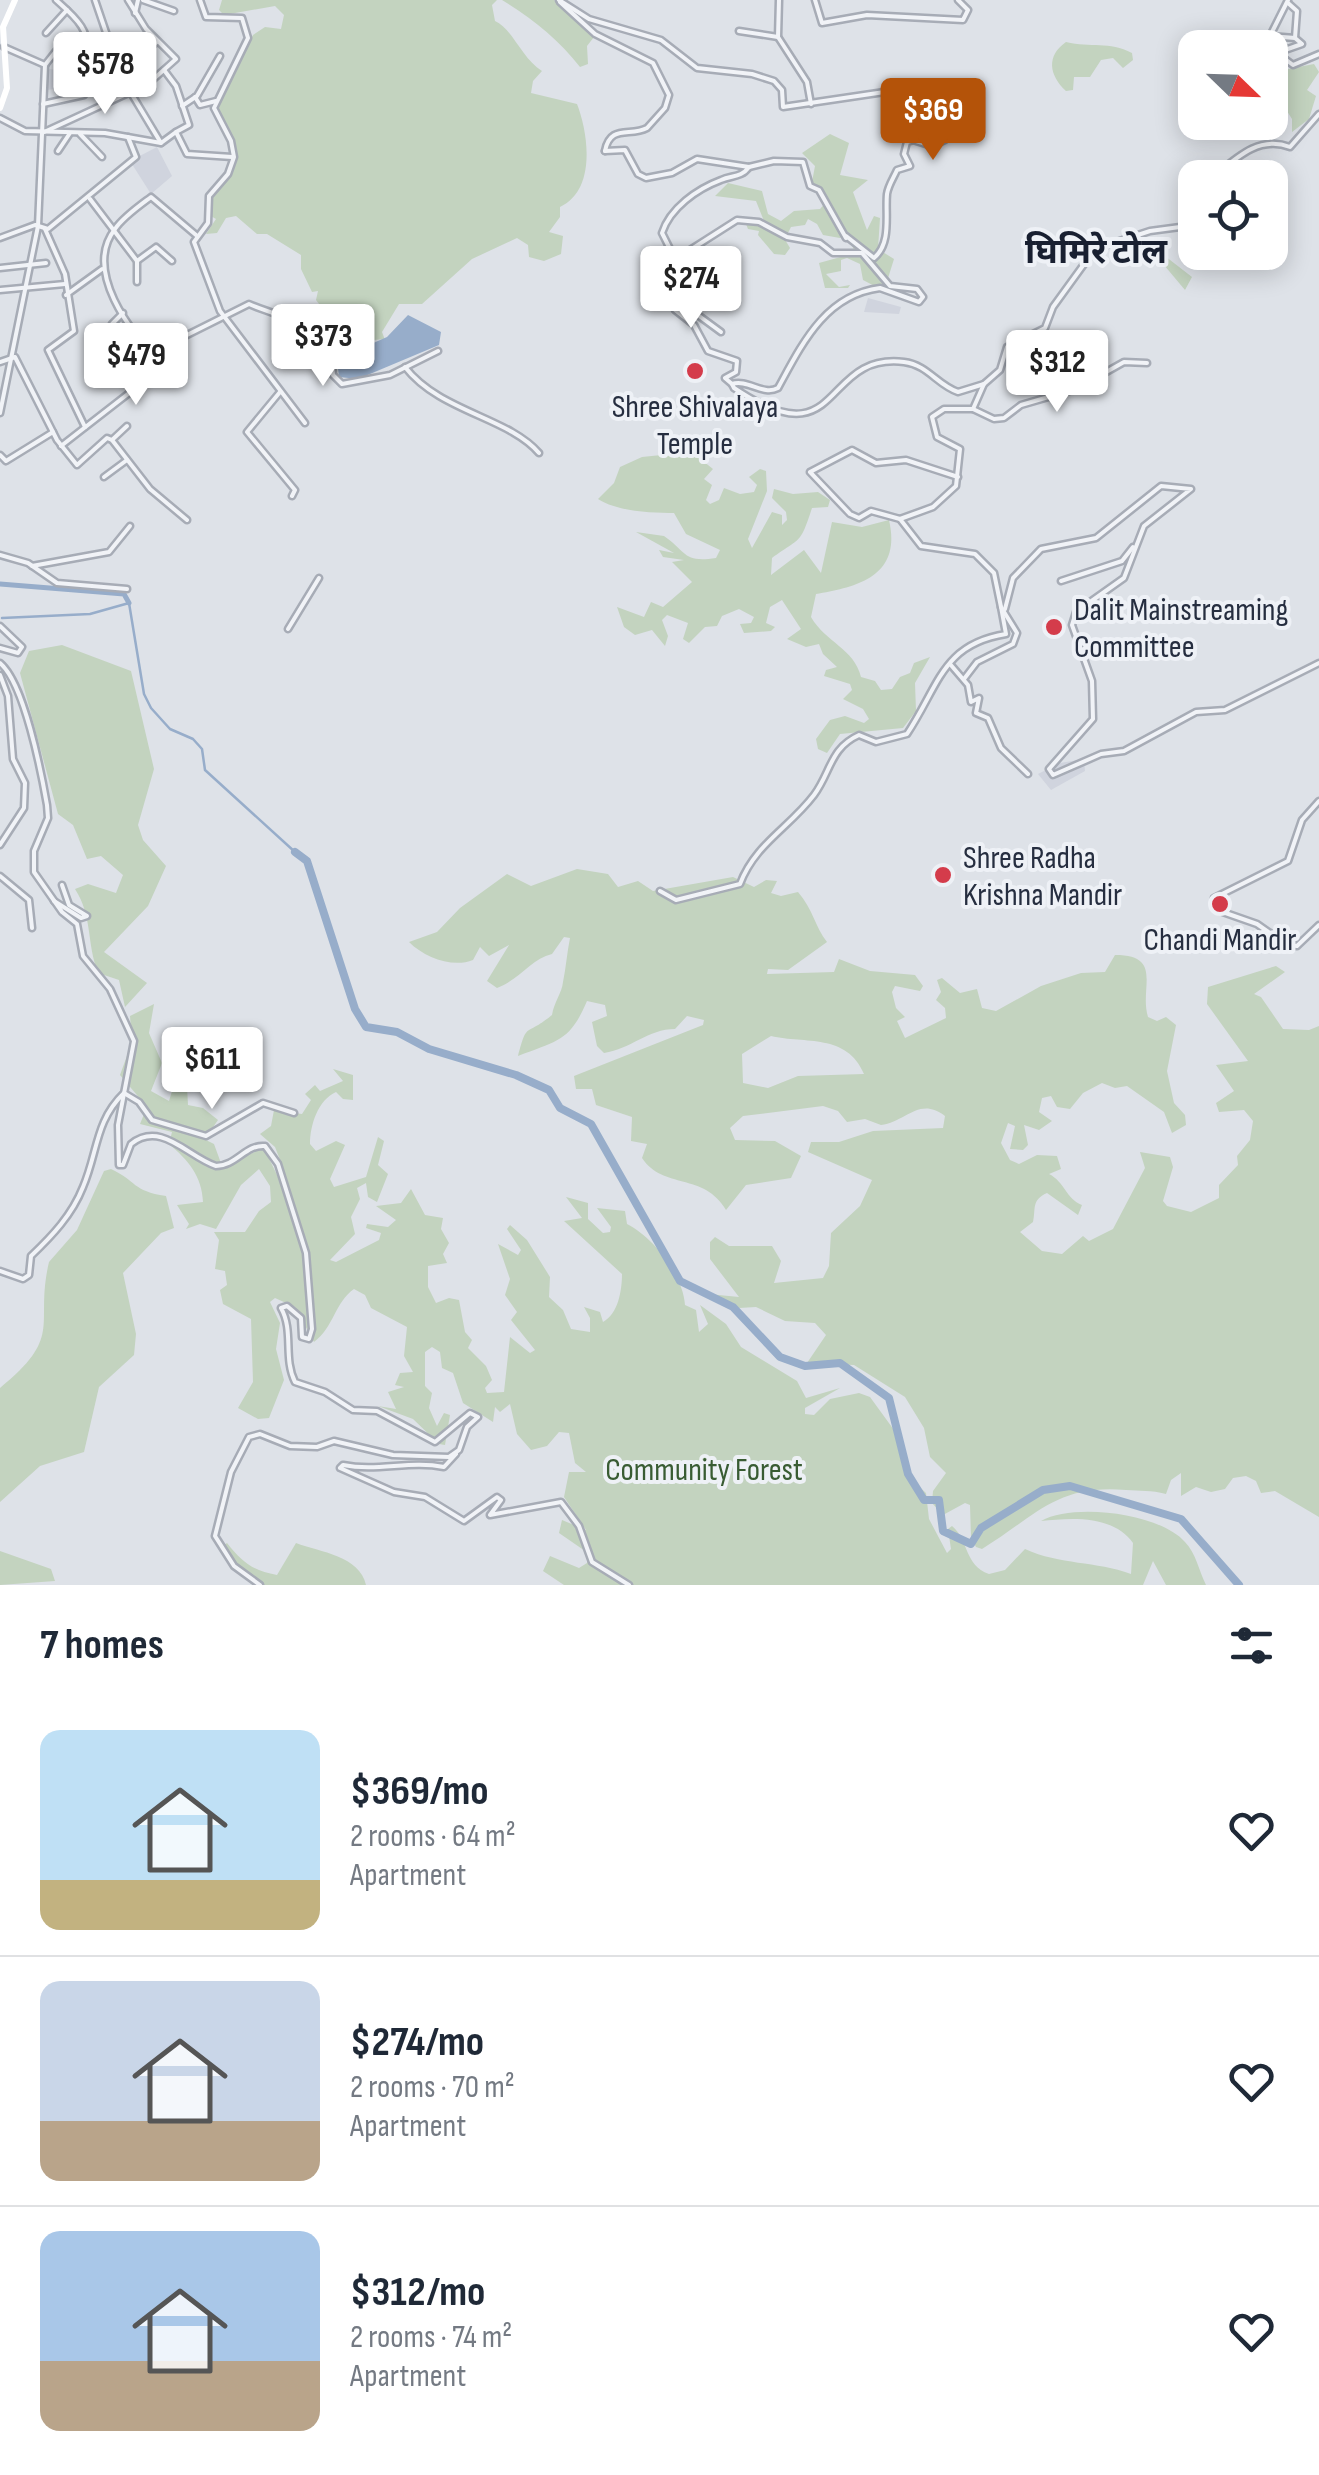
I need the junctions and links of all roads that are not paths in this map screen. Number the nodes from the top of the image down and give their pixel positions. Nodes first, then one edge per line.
1 (15, 0) edge
2 (56, 0) edge
3 (95, 0) edge
4 (128, 0) edge
5 (140, 0) edge
6 (200, 0) edge
7 (558, 0) edge
8 (779, 0) edge
9 (815, 0) edge
10 (958, 0) edge
11 (1288, 1) edge
12 (67, 10) junction
13 (174, 11) dead end
14 (135, 13) junction
15 (2, 24) edge
16 (739, 31) dead end
17 (46, 33) dead end
18 (778, 37) junction
19 (1295, 38) junction
20 (157, 42) junction
21 (1, 50) edge
22 (1319, 54) edge
23 (220, 56) dead end
24 (86, 58) junction
25 (45, 65) junction
26 (125, 66) dead end
27 (164, 70) junction
28 (131, 93) junction
29 (84, 95) dead end
30 (195, 98) junction
31 (217, 101) junction
32 (43, 104) junction
33 (811, 104) junction
34 (182, 106) junction
35 (0, 108) edge
36 (1319, 114) edge
37 (0, 118) edge
38 (176, 132) junction
39 (42, 133) junction
40 (70, 133) junction
41 (80, 134) junction
42 (128, 138) junction
43 (916, 140) junction
44 (945, 140) dead end
45 (161, 143) junction
46 (58, 151) dead end
47 (102, 156) dead end
48 (234, 157) junction
49 (1238, 160) edge
50 (749, 167) junction
51 (89, 198) junction
52 (38, 226) junction
53 (1178, 227) edge
54 (46, 229) junction
55 (114, 230) junction
56 (196, 235) junction
57 (846, 236) junction
58 (0, 238) edge
59 (862, 253) junction
60 (677, 256) junction
61 (172, 261) dead end
62 (137, 262) junction
63 (32, 264) junction
64 (46, 264) dead end
65 (0, 268) edge
66 (104, 268) junction
67 (136, 282) dead end
68 (65, 284) junction
69 (27, 288) junction
70 (0, 290) edge
71 (66, 295) junction
72 (676, 299) junction
73 (123, 313) junction
74 (224, 315) junction
75 (721, 332) dead end
76 (438, 351) dead end
77 (14, 356) junction
78 (160, 361) junction
79 (0, 362) edge
80 (1147, 363) dead end
81 (405, 366) junction
82 (150, 373) junction
83 (732, 384) junction
84 (984, 384) junction
85 (280, 392) junction
86 (973, 409) junction
87 (0, 413) edge
88 (305, 423) dead end
89 (126, 426) dead end
90 (86, 428) junction
91 (54, 432) junction
92 (112, 440) junction
93 (61, 446) junction
94 (538, 453) dead end
95 (0, 455) edge
96 (128, 460) junction
97 (104, 477) dead end
98 (958, 477) junction
99 (292, 496) dead end
100 (900, 519) junction
101 (188, 520) dead end
102 (130, 526) dead end
103 (1136, 543) junction
104 (0, 554) edge
105 (32, 566) junction
106 (318, 578) dead end
107 (1061, 581) dead end
108 (128, 588) dead end
109 (1003, 608) junction
110 (0, 626) edge
111 (288, 628) dead end
112 (0, 648) edge
113 (1319, 662) edge
114 (0, 663) edge
115 (950, 664) junction
116 (0, 675) edge
117 (964, 678) junction
118 (1028, 774) dead end
119 (1319, 801) edge
120 (0, 845) edge
121 (0, 876) edge
122 (62, 885) dead end
123 (660, 891) dead end
124 (54, 901) junction
125 (1319, 925) edge
126 (32, 928) dead end
127 (124, 1093) junction
128 (294, 1113) dead end
129 (0, 1271) edge
130 (456, 1454) junction
131 (260, 1585) edge
132 (629, 1585) edge

1 - 15 main road
2 - 12 street
3 - 24 street
4 - 14 street
5 - 13 street
5 - 14 street
6 - 31 street
7 - 33 street
7 - 50 street
8 - 18 street
9 - 10 street
11 - 19 street
11 - 19 street
12 - 17 street
12 - 24 street
14 - 20 street
15 - 21 main road
16 - 18 street
18 - 33 street
19 - 22 street
20 - 26 street
20 - 27 street
21 - 25 street
21 - 35 main road
23 - 30 street
24 - 25 street
25 - 32 street
27 - 28 street
27 - 34 street
28 - 39 street
28 - 45 street
29 - 32 street
30 - 31 street
30 - 34 street
31 - 48 street
32 - 39 street
33 - 43 street
34 - 38 street
36 - 49 street
37 - 39 street
38 - 45 street
38 - 48 street
39 - 40 street
39 - 52 street
40 - 41 street
40 - 46 street
41 - 42 street
41 - 47 street
42 - 45 street
42 - 51 street
43 - 44 street
43 - 57 street
48 - 56 street
50 - 57 street
50 - 60 street
51 - 54 street
51 - 55 street
52 - 54 street
52 - 58 street
52 - 63 street
53 - 84 street
54 - 68 street
55 - 56 street
55 - 62 street
55 - 66 street
56 - 74 street
57 - 59 street
59 - 60 street
59 - 83 street
60 - 72 street
61 - 62 street
62 - 67 street
63 - 64 street
63 - 65 street
63 - 69 street
66 - 71 street
66 - 73 street
68 - 69 street
68 - 71 street
69 - 70 street
69 - 77 street
71 - 90 street
72 - 75 street
72 - 83 street
73 - 78 street
73 - 82 street
74 - 78 street
74 - 81 street
74 - 85 street
76 - 81 street
77 - 79 street
77 - 87 street
77 - 91 street
78 - 82 street
80 - 86 street
81 - 94 street
82 - 90 street
83 - 84 street
84 - 86 street
85 - 88 street
85 - 99 street
86 - 98 street
89 - 92 street
90 - 93 street
91 - 93 street
91 - 95 street
92 - 93 street
92 - 96 street
96 - 97 street
96 - 101 street
98 - 100 street
98 - 100 street
100 - 109 street
102 - 105 street
103 - 107 street
103 - 109 street
103 - 113 street
104 - 105 street
105 - 108 street
106 - 111 street
109 - 115 street
109 - 117 street
110 - 112 street
114 - 124 street
115 - 117 street
115 - 123 street
116 - 120 street
117 - 118 street
119 - 125 street
121 - 126 street
122 - 124 street
124 - 127 street
127 - 128 street
127 - 129 street
127 - 130 street
130 - 131 street
130 - 132 street

